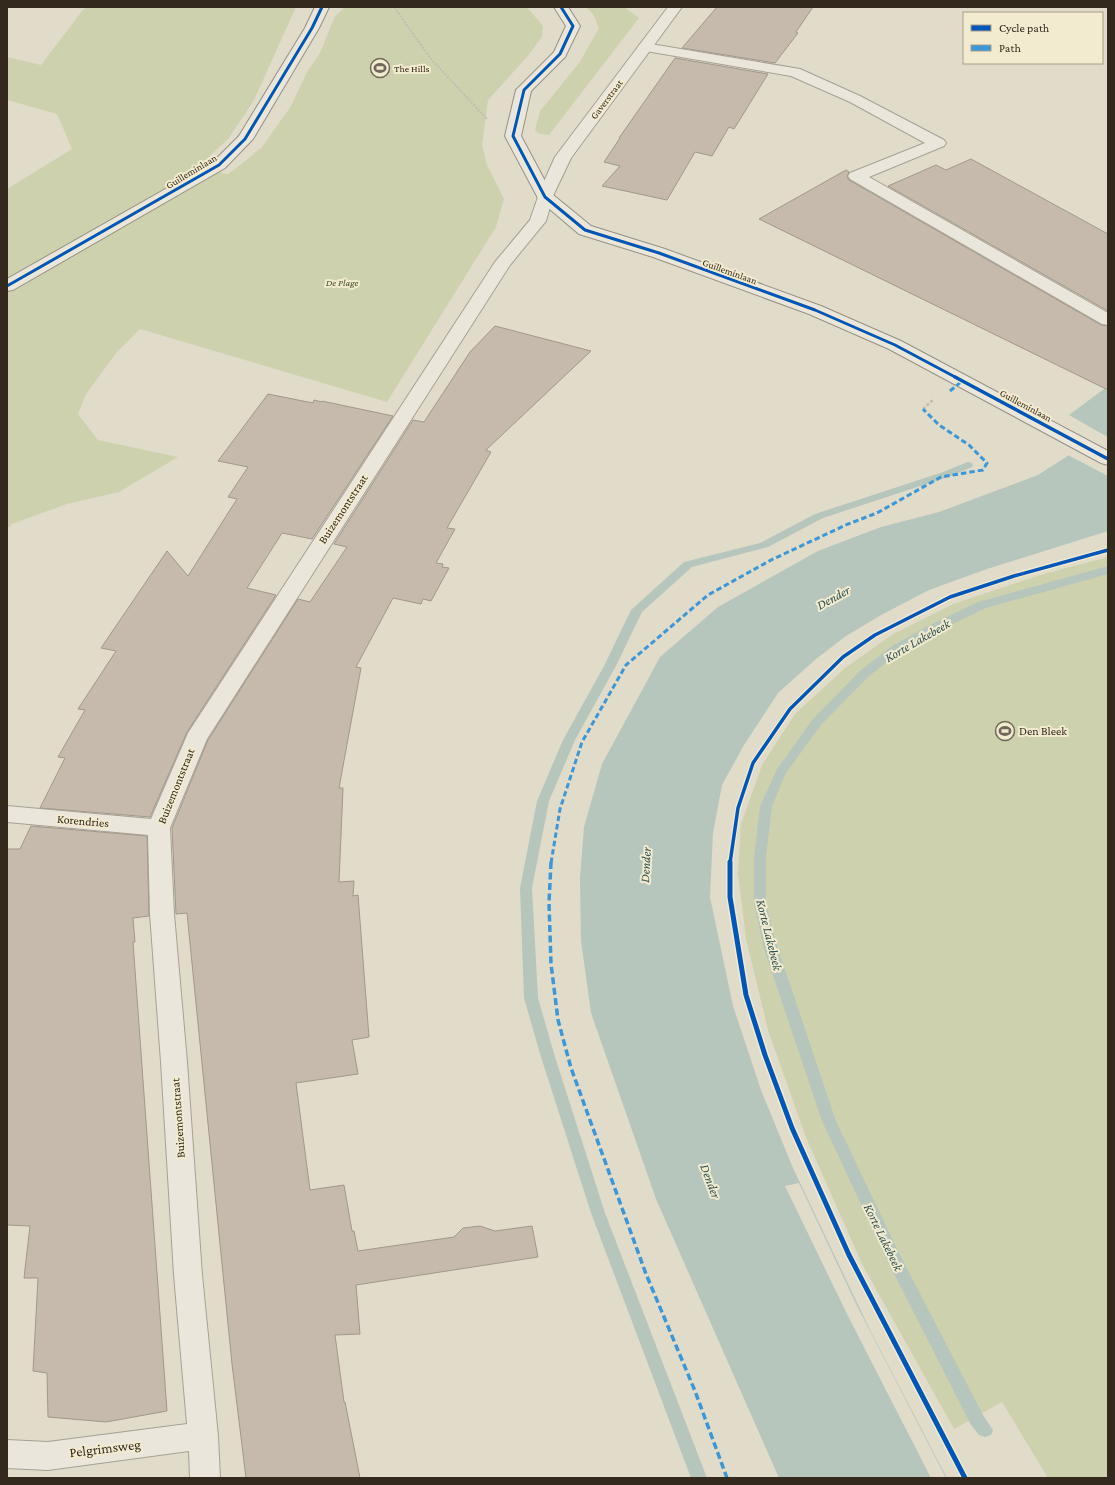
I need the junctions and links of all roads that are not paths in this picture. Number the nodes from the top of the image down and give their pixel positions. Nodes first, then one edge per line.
1 (322, 7) edge
2 (561, 7) edge
3 (675, 7) edge
4 (645, 47) junction
5 (545, 197) junction
6 (7, 286) edge
7 (1108, 320) edge
8 (1108, 459) edge
9 (7, 814) edge
10 (159, 828) junction
11 (203, 1436) junction
12 (7, 1454) edge
13 (205, 1478) edge

1 - 6 street, Guilleminlaan
2 - 5 street, Guilleminlaan
3 - 4 street, Gaverstraat
4 - 5 street, Gaverstraat
4 - 7 street
5 - 8 street, Guilleminlaan
5 - 10 street, Buizemontstraat
9 - 10 street, Korendries
10 - 11 street, Buizemontstraat
11 - 12 street, Pelgrimsweg
11 - 13 street, Buizemontstraat

